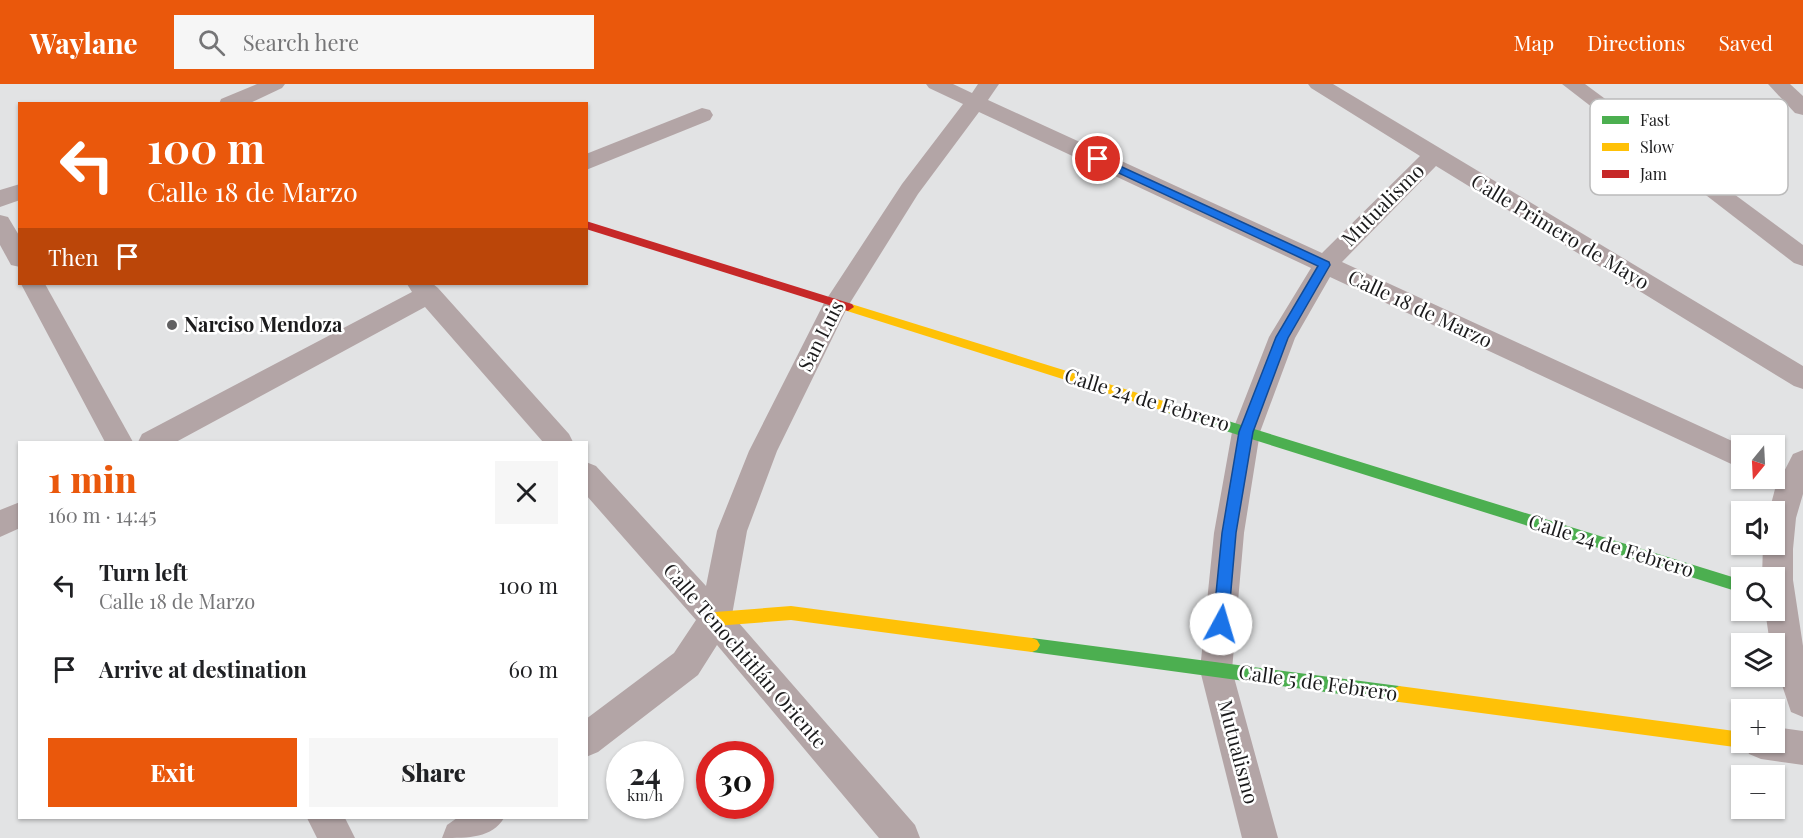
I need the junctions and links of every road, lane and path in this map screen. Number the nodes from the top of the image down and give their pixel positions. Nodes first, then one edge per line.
1 (275, 84) edge
2 (936, 84) edge
3 (1318, 84) edge
4 (1572, 84) edge
5 (1778, 84) edge
6 (982, 93) edge
7 (250, 94) edge
8 (1592, 99) edge
9 (233, 102) edge
10 (1803, 108) edge
11 (702, 115) dead end
12 (1433, 155) junction
13 (588, 162) edge
14 (18, 192) edge
15 (1720, 195) edge
16 (0, 199) edge
17 (0, 223) edge
18 (588, 226) edge
19 (18, 255) edge
20 (1803, 257) edge
21 (1324, 265) junction
22 (34, 285) edge
23 (424, 289) edge
24 (837, 303) junction
25 (1803, 379) edge
26 (1246, 432) junction
27 (118, 441) edge
28 (154, 441) edge
29 (558, 441) edge
30 (1731, 453) edge
31 (1790, 472) edge
32 (588, 476) edge
33 (18, 515) edge
34 (0, 524) edge
35 (1777, 567) edge
36 (1731, 584) edge
37 (715, 619) junction
38 (1781, 621) edge
39 (1216, 669) junction
40 (1803, 701) edge
41 (588, 738) edge
42 (1731, 739) edge
43 (1785, 745) edge
44 (1803, 748) edge
45 (327, 819) edge
46 (485, 819) edge
47 (337, 838) edge
48 (460, 838) edge
49 (902, 838) edge
50 (1260, 838) edge

1 - 7 street
2 - 6 street, Calle 18 de Marzo
3 - 12 street, Calle Primero de Mayo
4 - 8 street
5 - 10 street
6 - 21 street, Calle 18 de Marzo
6 - 24 street, San Luis
7 - 9 street
11 - 13 street
12 - 21 street, Mutualismo
12 - 25 street, Calle Primero de Mayo
14 - 16 street
15 - 20 street
17 - 19 street
18 - 24 street, Calle 24 de Febrero
21 - 26 street, Mutualismo
21 - 30 street, Calle 18 de Marzo
22 - 27 street
23 - 28 street
23 - 29 street
24 - 26 street, Calle 24 de Febrero
24 - 37 street, San Luis
26 - 36 street, Calle 24 de Febrero
26 - 39 street, Mutualismo
31 - 35 street
32 - 37 street, Calle Tenochtitlán Oriente
33 - 34 street
37 - 39 street, Calle 5 de Febrero
37 - 41 street
37 - 49 street, Calle Tenochtitlán Oriente
38 - 40 street
39 - 42 street, Calle 5 de Febrero
39 - 50 street, Mutualismo
43 - 44 street
45 - 47 street
46 - 48 street

